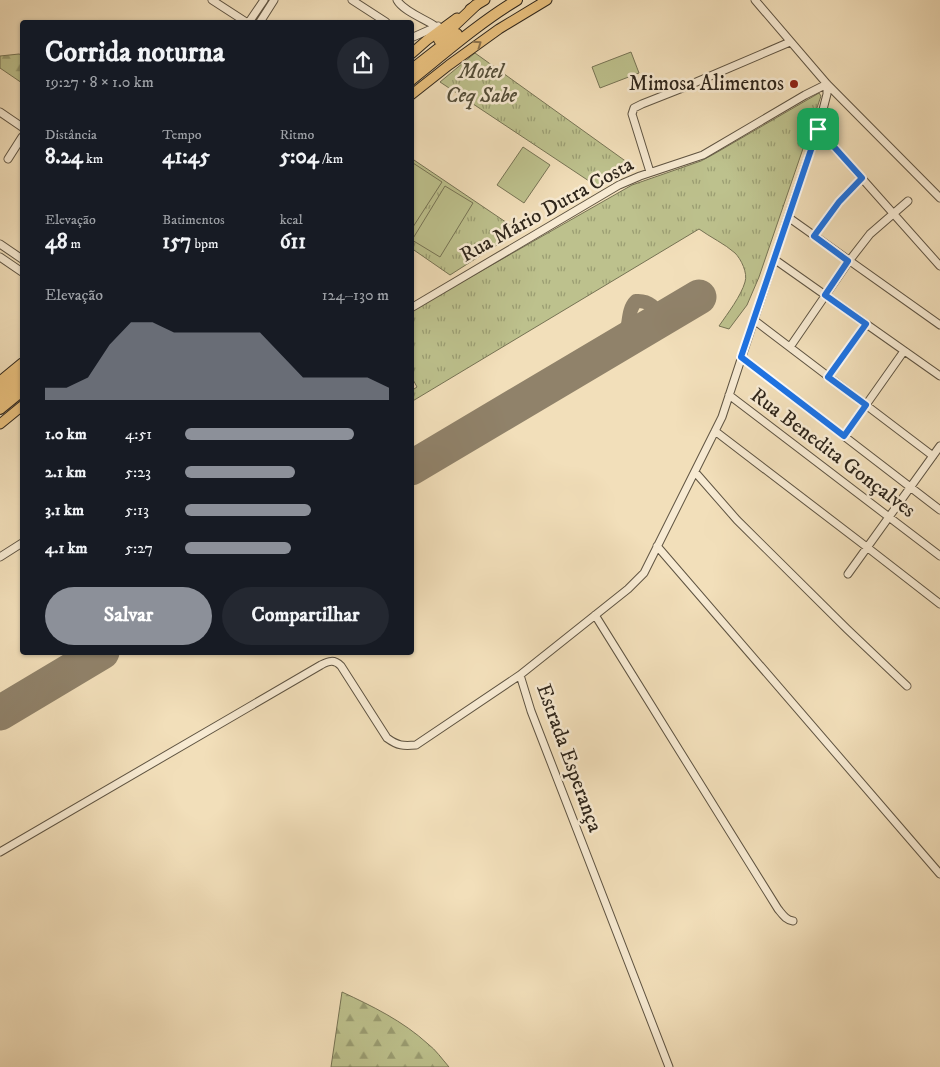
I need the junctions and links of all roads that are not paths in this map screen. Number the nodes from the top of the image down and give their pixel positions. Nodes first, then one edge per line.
1 (212, 0) edge
2 (264, 0) edge
3 (274, 0) edge
4 (352, 0) edge
5 (397, 0) edge
6 (504, 0) edge
7 (517, 0) edge
8 (546, 0) edge
9 (756, 0) edge
10 (481, 3) edge
11 (245, 20) edge
12 (249, 20) edge
13 (261, 20) edge
14 (383, 20) edge
15 (447, 25) junction
16 (435, 26) junction
17 (414, 36) edge
18 (790, 42) junction
19 (414, 52) edge
20 (415, 67) edge
21 (414, 78) edge
22 (826, 84) junction
23 (414, 93) edge
24 (0, 112) edge
25 (20, 126) edge
26 (818, 129) junction
27 (20, 140) edge
28 (8, 159) dead end
29 (650, 172) junction
30 (862, 178) junction
31 (940, 198) edge
32 (908, 201) dead end
33 (894, 214) junction
34 (788, 217) junction
35 (814, 236) junction
36 (0, 244) edge
37 (0, 257) edge
38 (20, 258) edge
39 (774, 259) junction
40 (848, 261) junction
41 (940, 266) edge
42 (20, 271) edge
43 (825, 295) junction
44 (414, 306) edge
45 (754, 320) junction
46 (866, 324) junction
47 (940, 325) edge
48 (790, 347) junction
49 (904, 351) junction
50 (741, 357) junction
51 (20, 365) edge
52 (20, 375) edge
53 (940, 376) edge
54 (828, 377) junction
55 (1, 382) edge
56 (20, 383) edge
57 (20, 393) edge
58 (729, 395) junction
59 (0, 399) edge
60 (866, 405) junction
61 (20, 408) edge
62 (0, 409) edge
63 (0, 424) edge
64 (715, 431) junction
65 (844, 436) junction
66 (940, 446) edge
67 (933, 456) junction
68 (695, 472) junction
69 (910, 487) junction
70 (940, 510) edge
71 (889, 518) junction
72 (20, 544) edge
73 (658, 546) junction
74 (868, 548) junction
75 (940, 556) edge
76 (0, 557) edge
77 (848, 574) dead end
78 (940, 604) edge
79 (596, 615) junction
80 (520, 675) junction
81 (907, 686) dead end
82 (0, 852) edge
83 (940, 874) edge
84 (794, 920) dead end
85 (669, 1067) edge

1 - 11 street
2 - 12 street
3 - 13 street
4 - 14 street
5 - 16 street
6 - 20 highway
7 - 21 highway
23 -> 8 main road
9 - 18 street
10 - 15 main road
10 - 20 highway
15 - 16 street
15 - 19 main road
16 - 17 street
18 - 22 street
18 - 29 street, Rua Mário Dutra Costa
22 - 26 street, Estrada Esperança
22 - 29 street
22 - 31 street
24 - 25 street
26 - 30 street
26 - 34 street, Estrada Esperança
27 - 28 street
29 - 44 street, Rua Mário Dutra Costa
30 - 33 street
30 - 35 street
32 - 33 street
33 - 40 street
33 - 41 street
34 - 35 street
34 - 39 street, Estrada Esperança
35 - 40 street
36 - 38 street
37 - 42 street
39 - 43 street
39 - 45 street, Estrada Esperança
40 - 43 street
40 - 47 street
43 - 46 street
43 - 48 street
45 - 48 street
45 - 50 street, Estrada Esperança
46 - 49 street
46 - 54 street
48 - 54 street
49 - 53 street
49 - 60 street
50 - 58 street, Estrada Esperança
50 - 65 street
51 - 55 main road
52 - 55 highway
54 - 60 street
56 - 59 highway
57 - 62 highway
58 - 64 street, Estrada Esperança
58 - 71 street, Rua Benedita Gonçalves
60 - 65 street
60 - 67 street
61 - 63 main road
64 - 68 street, Estrada Esperança
64 - 74 street
65 - 69 street
66 - 67 street
67 - 69 street
68 - 73 street, Estrada Esperança
68 - 81 street
69 - 70 street
69 - 71 street
71 - 74 street
71 - 75 street, Rua Benedita Gonçalves
72 - 76 street
73 - 79 street, Estrada Esperança
73 - 83 street
74 - 77 street
74 - 78 street
79 - 80 street, Estrada Esperança
79 - 84 street
80 - 82 street
80 - 85 street, Estrada Esperança

